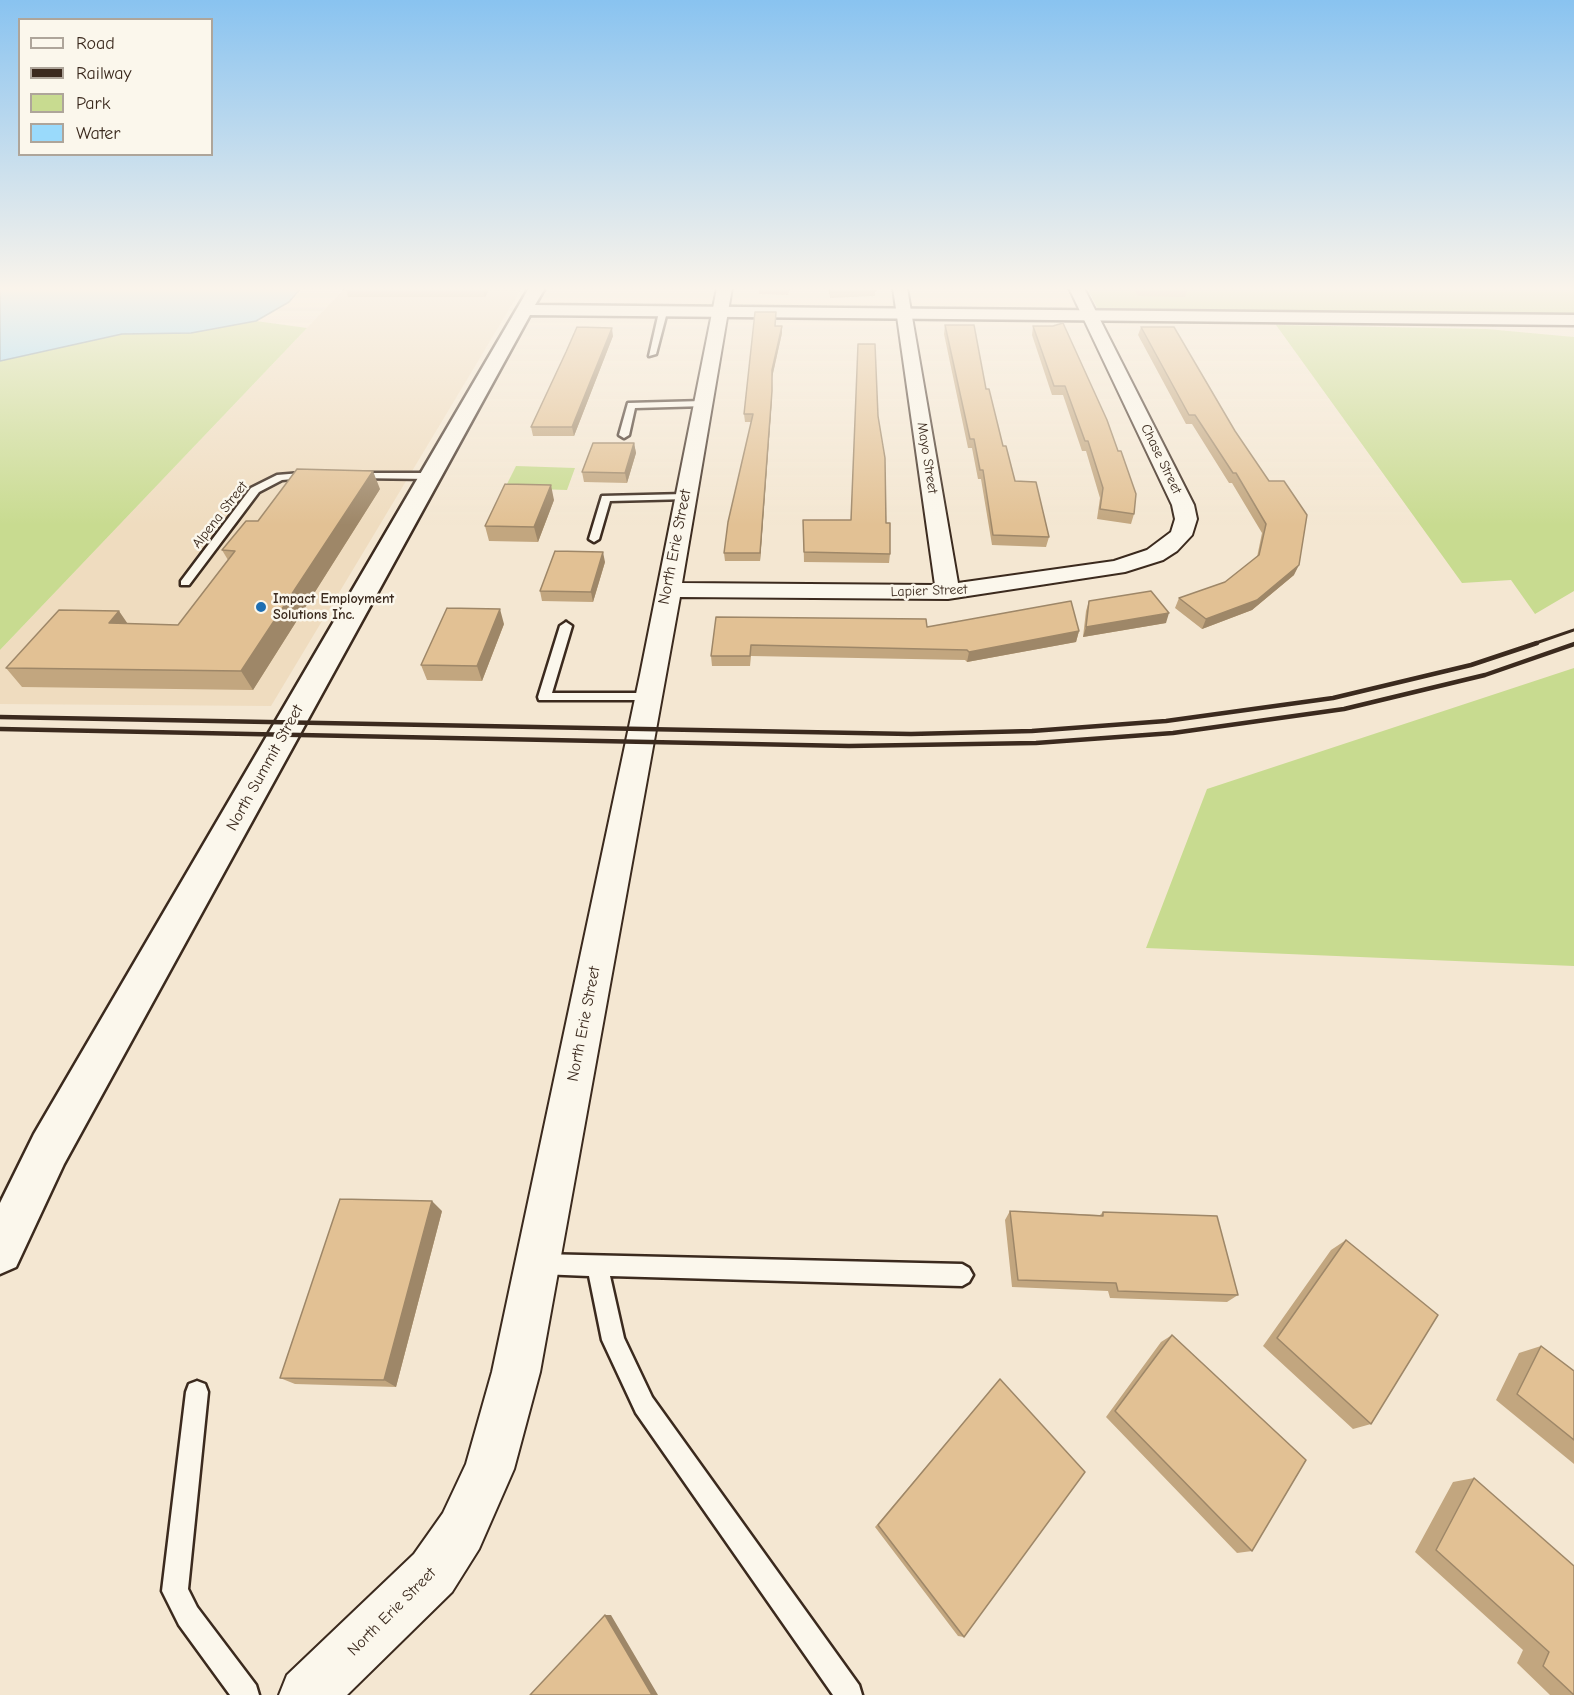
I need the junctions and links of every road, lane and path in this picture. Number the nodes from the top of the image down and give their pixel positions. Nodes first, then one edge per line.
1 (492, 367) edge
2 (709, 367) edge
3 (912, 367) edge
4 (1116, 367) edge
5 (702, 404) junction
6 (624, 435) dead end
7 (321, 475) edge
8 (344, 475) edge
9 (430, 476) junction
10 (685, 497) junction
11 (1181, 535) joint
12 (594, 539) dead end
13 (185, 583) dead end
14 (667, 590) junction
15 (948, 592) junction
16 (566, 626) dead end
17 (648, 697) junction
18 (0, 1251) edge
19 (537, 1264) junction
20 (597, 1265) junction
21 (962, 1275) dead end
22 (196, 1392) dead end
23 (325, 1688) edge
24 (246, 1695) edge
25 (849, 1695) edge

1 - 9 street, North Summit Street
2 - 5 street, North Erie Street
3 - 15 street, Mayo Street
4 - 11 street, Chase Street
5 - 6 lane
5 - 10 street, North Erie Street
7 - 13 lane, Alpena Street
8 - 9 lane
9 - 18 street, North Summit Street
10 - 12 lane
10 - 14 street, North Erie Street
11 - 15 street, Lapier Street
14 - 15 street, Lapier Street
14 - 17 street, North Erie Street
16 - 17 lane
17 - 19 street, North Erie Street
19 - 20 lane
19 - 23 street, North Erie Street
20 - 21 lane
20 - 25 lane
22 - 24 lane

